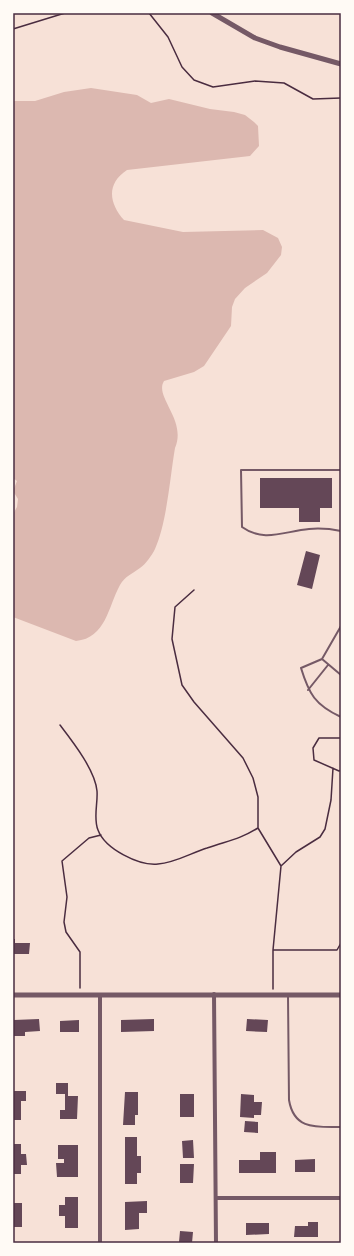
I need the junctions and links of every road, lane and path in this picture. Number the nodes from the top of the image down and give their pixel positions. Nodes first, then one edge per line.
1 (65, 13) edge
2 (149, 13) edge
3 (212, 13) edge
4 (13, 28) edge
5 (341, 64) edge
6 (341, 98) edge
7 (341, 470) edge
8 (341, 531) edge
9 (194, 590) dead end
10 (341, 626) edge
11 (322, 659) junction
12 (328, 665) junction
13 (341, 675) edge
14 (308, 690) junction
15 (341, 717) edge
16 (60, 726) dead end
17 (341, 738) edge
18 (332, 768) junction
19 (341, 770) edge
20 (258, 828) junction
21 (101, 835) junction
22 (281, 866) junction
23 (341, 943) edge
24 (273, 950) junction
25 (214, 994) junction
26 (273, 994) junction
27 (288, 994) junction
28 (13, 995) edge
29 (80, 995) junction
30 (100, 995) junction
31 (341, 995) edge
32 (341, 1127) edge
33 (216, 1198) junction
34 (341, 1198) edge
35 (100, 1243) edge
36 (216, 1243) edge

1 - 4 path
2 - 6 path
3 - 5 street
7 - 8 lane
9 - 20 path
10 - 11 lane
11 - 12 lane
11 - 14 lane
12 - 13 lane
12 - 14 lane
14 - 15 lane
16 - 21 path
17 - 18 path
18 - 19 path
18 - 22 path
20 - 21 path
20 - 22 path
21 - 29 path
22 - 24 path
23 - 24 path
24 - 26 path
25 - 26 street
25 - 30 street
25 - 33 street
26 - 27 street
27 - 31 street
27 - 32 lane
28 - 29 street
29 - 30 street
30 - 35 street
33 - 34 street
33 - 36 street

